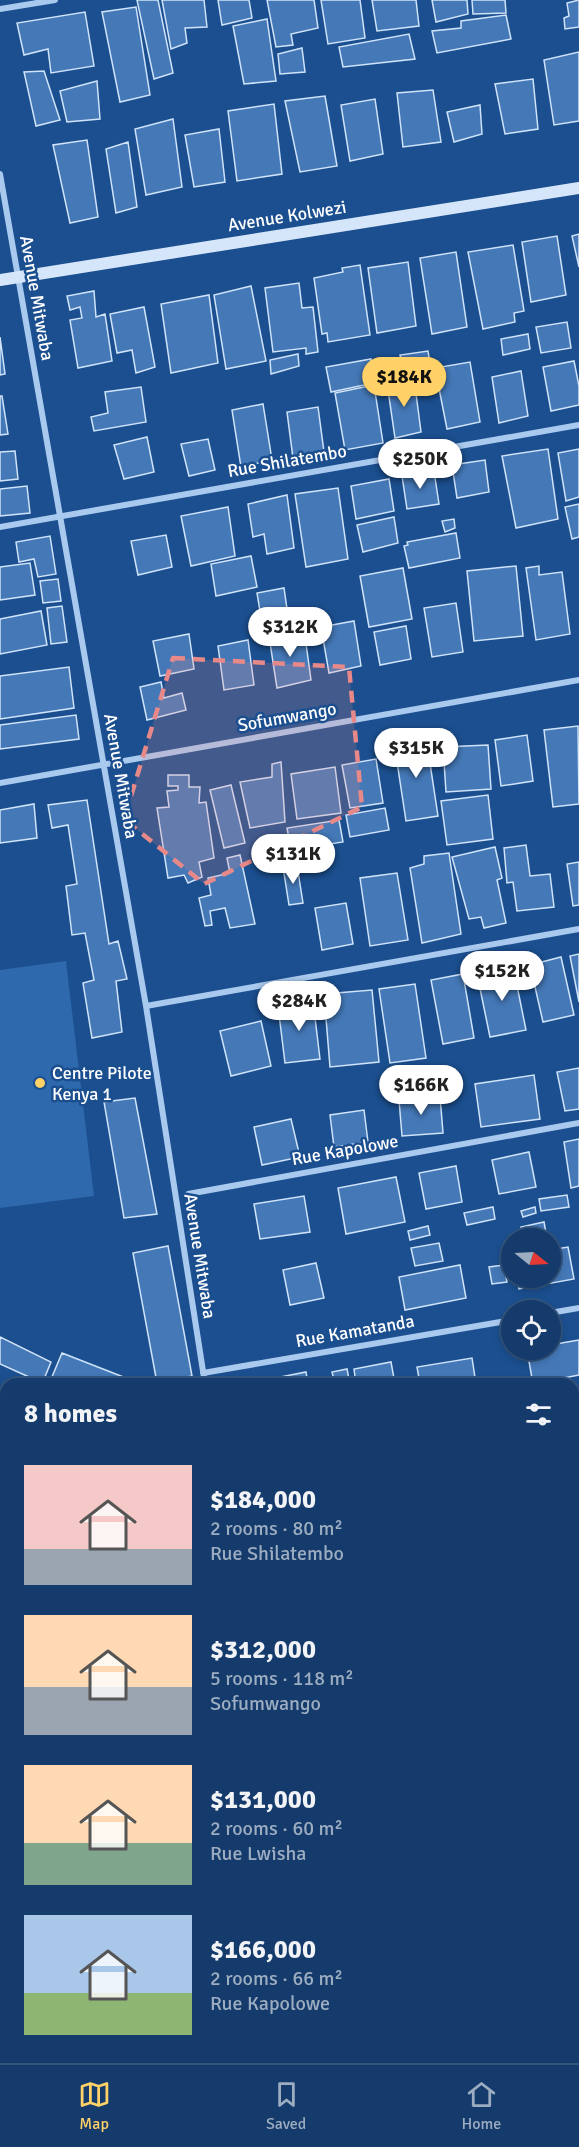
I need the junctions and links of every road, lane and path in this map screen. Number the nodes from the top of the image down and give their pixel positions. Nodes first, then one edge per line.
1 (55, 0) edge
2 (0, 9) edge
3 (0, 174) edge
4 (579, 188) edge
5 (18, 277) junction
6 (0, 280) edge
7 (579, 425) edge
8 (61, 516) junction
9 (0, 526) edge
10 (579, 680) edge
11 (103, 765) junction
12 (0, 783) edge
13 (579, 929) edge
14 (146, 1006) junction
15 (579, 1123) edge
16 (188, 1194) dead end
17 (579, 1308) edge
18 (561, 1311) edge
19 (501, 1322) edge
20 (203, 1372) junction
21 (204, 1378) edge

1 - 2 street
3 - 5 street, Avenue Mitwaba
4 - 5 street, Avenue Kolwezi
5 - 6 street, Avenue Kolwezi
5 - 8 street, Avenue Mitwaba
7 - 8 street, Rue Shilatembo
8 - 9 street, Rue Shilatembo
8 - 11 street, Avenue Mitwaba
10 - 11 street, Sofumwango
11 - 12 street, Sofumwango
11 - 14 street, Avenue Mitwaba
13 - 14 street
14 - 20 street, Avenue Mitwaba
15 - 16 street, Rue Kapolowe
17 - 18 street
19 - 20 street, Rue Kamatanda
20 - 21 street, Avenue Mitwaba

